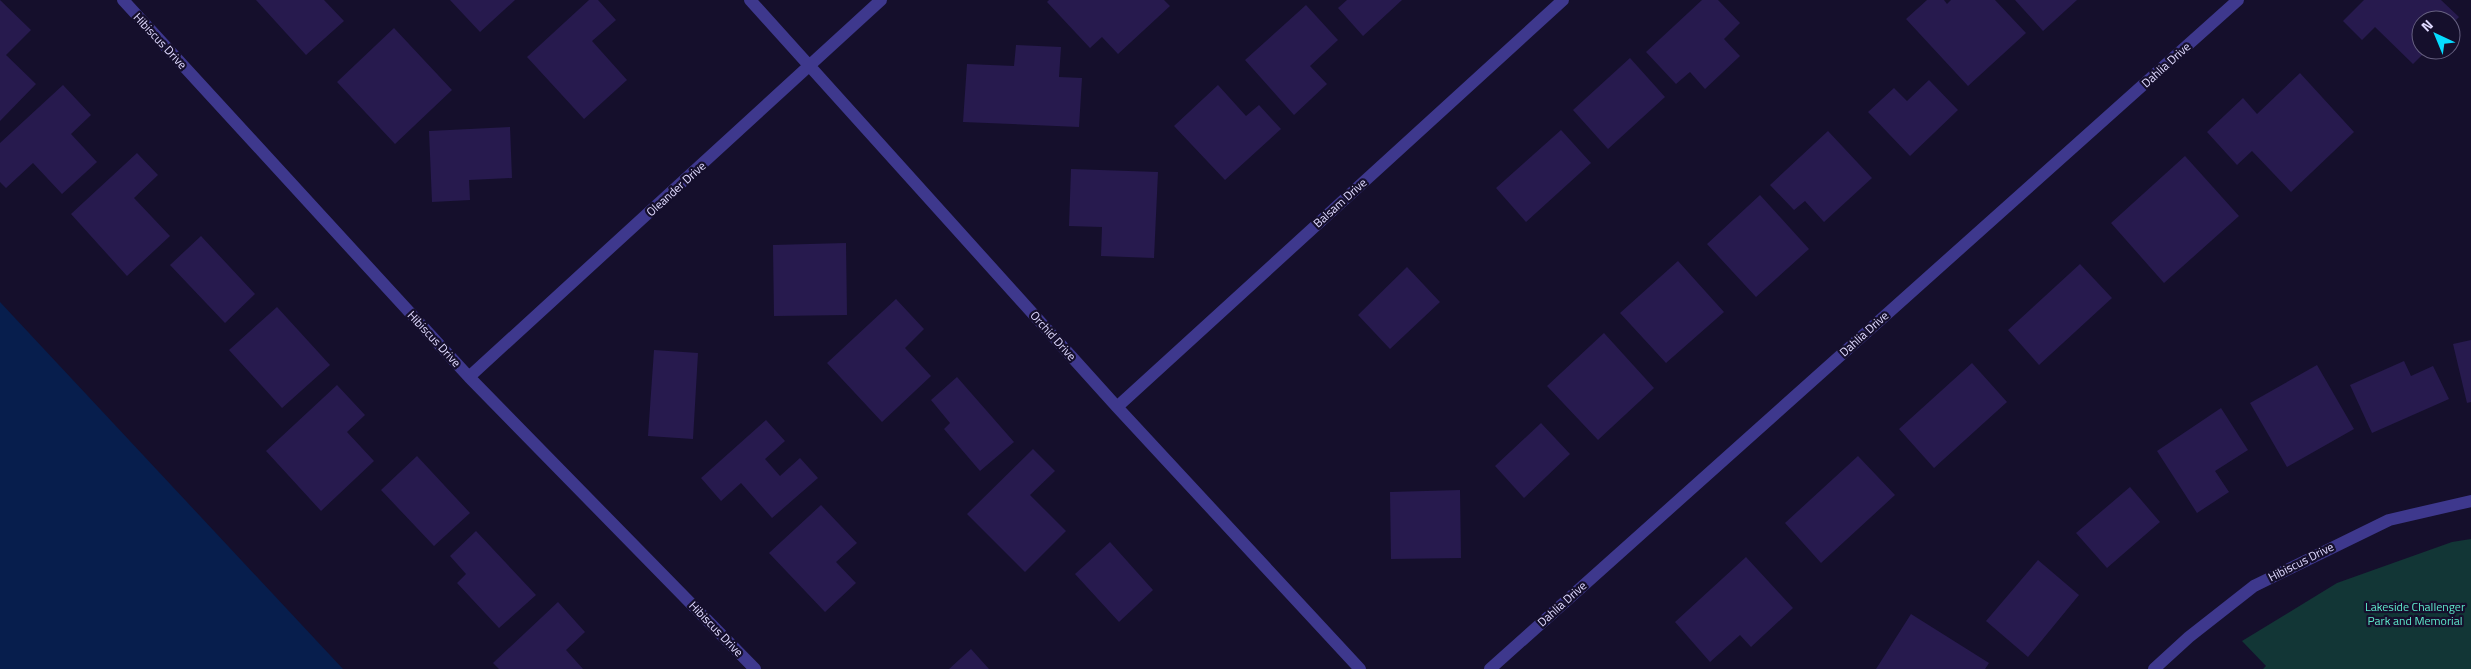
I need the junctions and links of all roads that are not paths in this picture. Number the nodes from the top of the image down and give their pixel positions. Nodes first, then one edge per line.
1 (123, 0) edge
2 (750, 0) edge
3 (881, 0) edge
4 (1563, 0) edge
5 (2238, 0) edge
6 (810, 66) junction
7 (469, 377) junction
8 (1117, 407) junction
9 (2471, 501) edge
10 (755, 669) edge
11 (1360, 669) edge
12 (1490, 669) edge
13 (2154, 669) edge

1 - 7 street, Hibiscus Drive
2 - 6 street, Orchid Drive
3 - 6 street, Oleander Drive
4 - 8 street, Balsam Drive
5 - 12 street, Dahlia Drive
6 - 7 street, Oleander Drive
6 - 8 street, Orchid Drive
7 - 10 street, Hibiscus Drive
8 - 11 street, Orchid Drive
9 - 13 street, Hibiscus Drive

